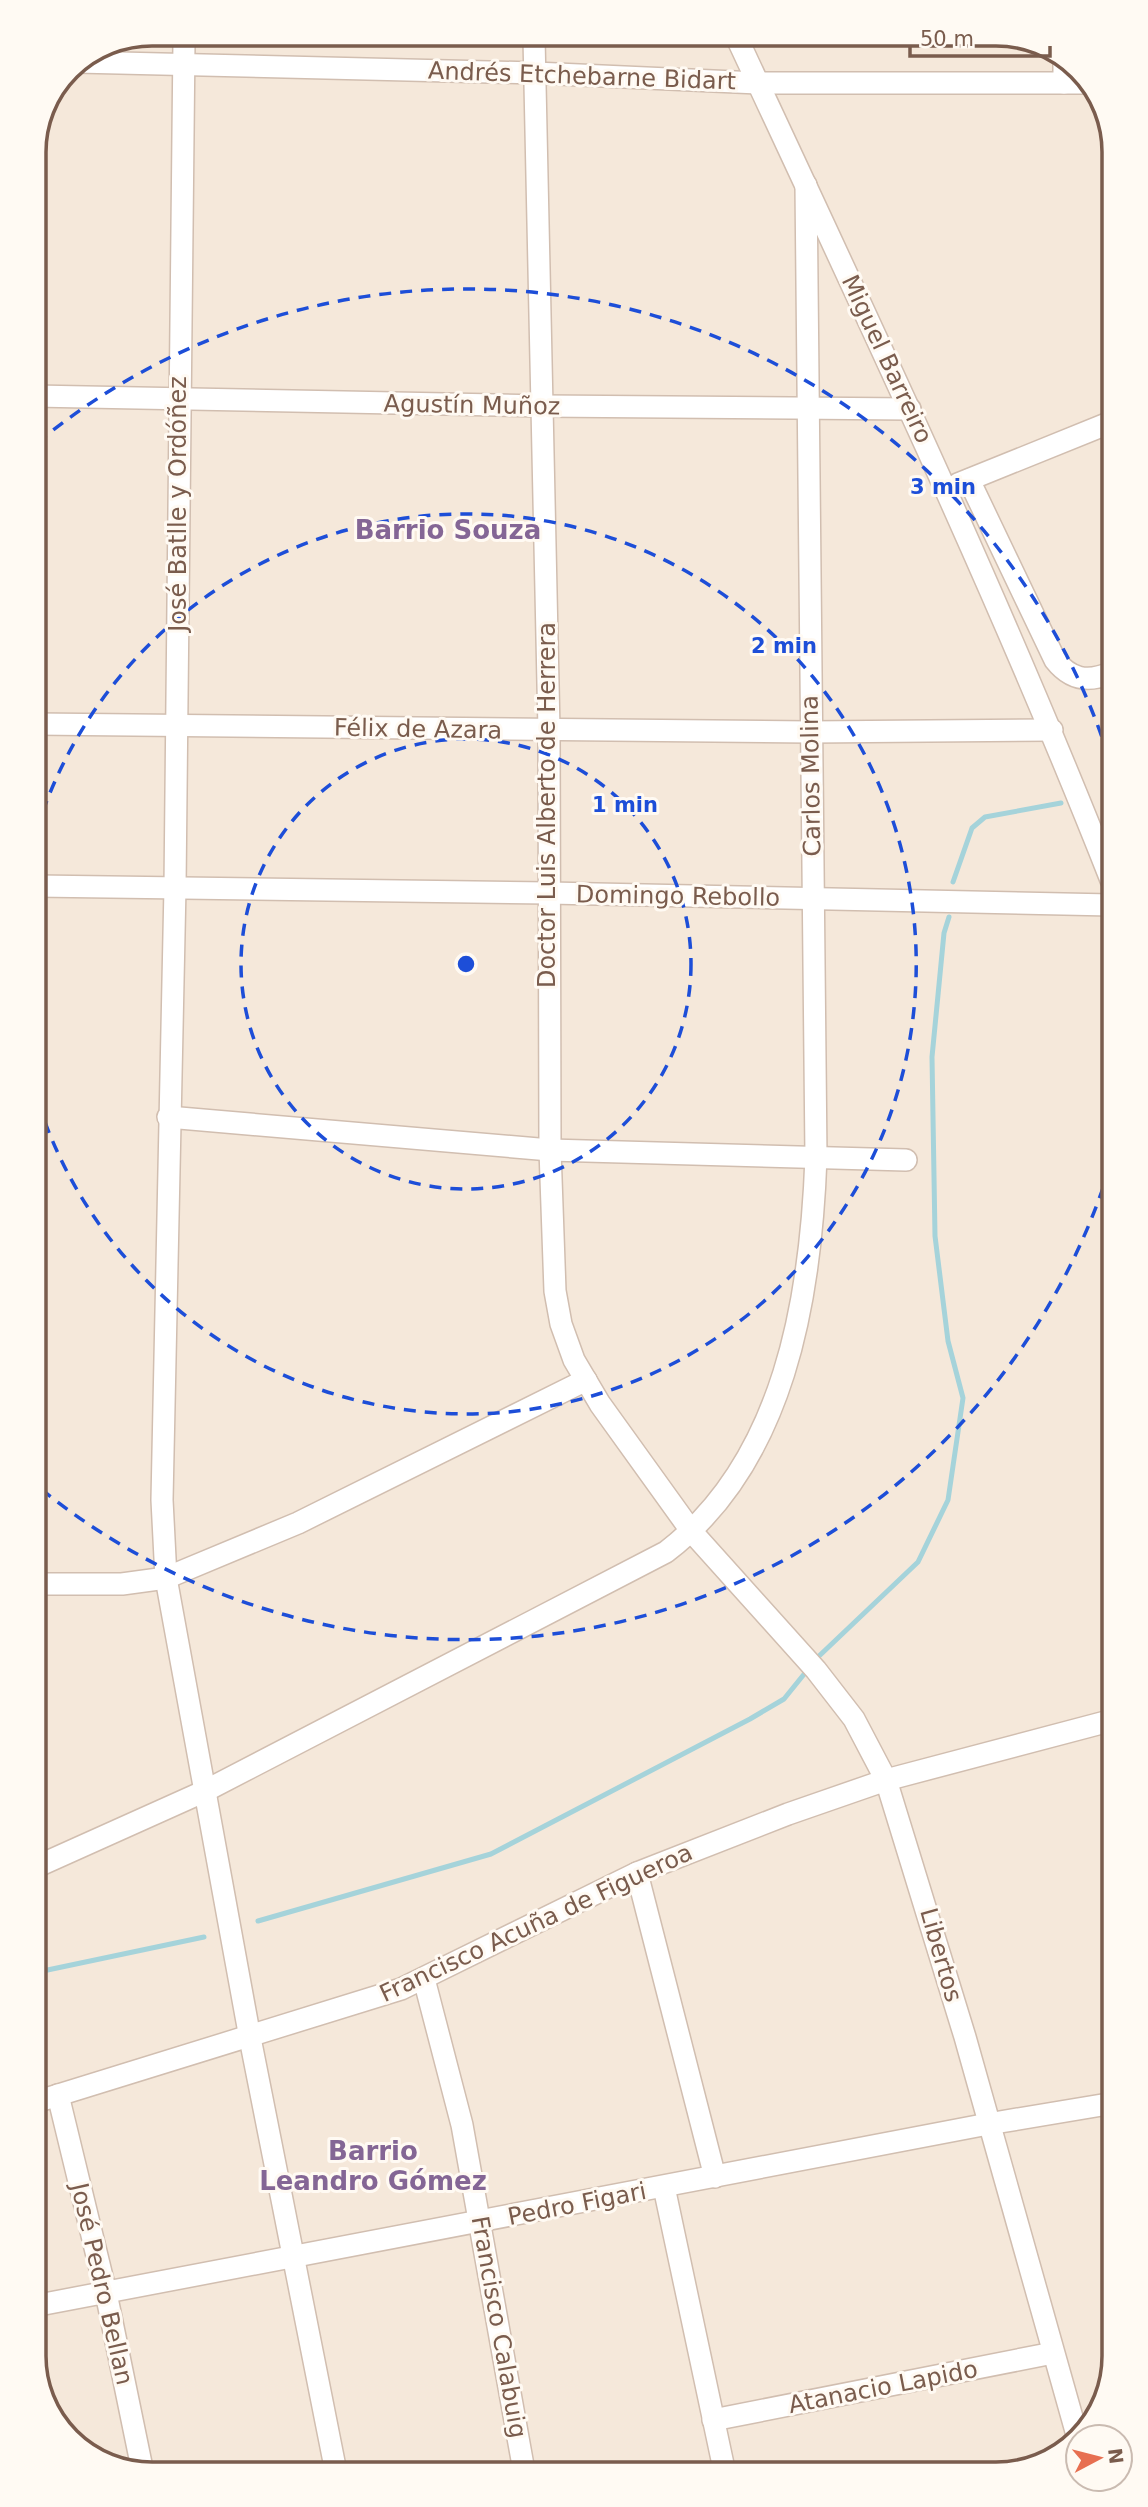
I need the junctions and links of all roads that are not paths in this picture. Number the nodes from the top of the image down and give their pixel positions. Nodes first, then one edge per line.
1 (184, 46) edge
2 (534, 46) edge
3 (741, 46) edge
4 (93, 62) edge
5 (184, 64) junction
6 (1064, 70) edge
7 (535, 73) junction
8 (758, 83) junction
9 (1064, 83) junction
10 (1077, 83) edge
11 (806, 185) junction
12 (46, 396) edge
13 (178, 399) junction
14 (542, 406) junction
15 (807, 407) junction
16 (910, 409) junction
17 (1102, 426) edge
18 (969, 480) junction
19 (946, 489) junction
20 (1102, 676) edge
21 (46, 724) edge
22 (176, 725) junction
23 (549, 730) junction
24 (1052, 730) junction
25 (810, 732) junction
26 (1102, 857) edge
27 (46, 886) edge
28 (175, 887) junction
29 (549, 892) junction
30 (814, 899) junction
31 (1102, 905) edge
32 (168, 1117) junction
33 (550, 1150) junction
34 (816, 1157) junction
35 (906, 1160) dead end
36 (586, 1380) junction
37 (692, 1532) junction
38 (166, 1578) junction
39 (46, 1584) edge
40 (1102, 1723) edge
41 (886, 1780) junction
42 (205, 1791) junction
43 (46, 1862) edge
44 (637, 1872) junction
45 (424, 1979) junction
46 (250, 2038) junction
47 (48, 2098) edge
48 (1102, 2106) edge
49 (988, 2124) junction
50 (715, 2177) junction
51 (664, 2187) junction
52 (481, 2222) junction
53 (295, 2258) junction
54 (106, 2293) junction
55 (46, 2304) edge
56 (1053, 2353) junction
57 (713, 2420) junction
58 (1073, 2423) edge
59 (140, 2460) edge
60 (334, 2461) edge
61 (522, 2461) edge
62 (722, 2462) edge

1 - 5 street, José Batlle y Ordóñez
2 - 7 street, Doctor Luis Alberto de Herrera
3 - 8 street, Miguel Barreiro
4 - 5 street, Andrés Etchebarne Bidart
5 - 7 street, Andrés Etchebarne Bidart
5 - 13 street, José Batlle y Ordóñez
6 - 9 street
7 - 8 street, Andrés Etchebarne Bidart
7 - 14 street, Doctor Luis Alberto de Herrera
8 - 9 street, Andrés Etchebarne Bidart
8 - 11 street, Miguel Barreiro
9 - 10 street, Andrés Etchebarne Bidart
11 - 15 street, Carlos Molina
11 - 16 street, Miguel Barreiro
12 - 13 street, Agustín Muñoz
13 - 14 street, Agustín Muñoz
13 - 22 street, José Batlle y Ordóñez
14 - 15 street, Agustín Muñoz
14 - 23 street, Doctor Luis Alberto de Herrera
15 - 16 street, Agustín Muñoz
15 - 25 street, Carlos Molina
16 - 19 street, Miguel Barreiro
17 - 18 street
18 - 19 street
18 - 20 street
19 - 24 street, Miguel Barreiro
21 - 22 street, Félix de Azara
22 - 23 street, Félix de Azara
22 - 28 street, José Batlle y Ordóñez
23 - 25 street, Félix de Azara
23 - 29 street, Doctor Luis Alberto de Herrera
24 - 25 street, Félix de Azara
24 - 26 street, Miguel Barreiro
25 - 30 street, Carlos Molina
27 - 28 street, Domingo Rebollo
28 - 29 street, Domingo Rebollo
28 - 32 street, José Batlle y Ordóñez
29 - 30 street, Domingo Rebollo
29 - 33 street, Doctor Luis Alberto de Herrera
30 - 31 street, Domingo Rebollo
30 - 34 street, Carlos Molina
32 - 33 street
32 - 38 street, José Batlle y Ordóñez
33 - 34 street
33 - 36 street, Doctor Luis Alberto de Herrera
34 - 35 street
34 - 37 street, Carlos Molina
36 - 37 street, Doctor Luis Alberto de Herrera
36 - 38 street
37 - 41 street, Libertos
37 - 42 street, Carlos Molina
38 - 39 street
38 - 42 street, José Batlle y Ordóñez
40 - 41 street, Francisco Acuña de Figueroa
41 - 44 street, Francisco Acuña de Figueroa
41 - 49 street, Libertos
42 - 43 street, Carlos Molina
42 - 46 street, José Batlle y Ordóñez
44 - 45 street, Francisco Acuña de Figueroa
44 - 50 street
45 - 46 street, Francisco Acuña de Figueroa
45 - 52 street, Francisco Calabuig
46 - 47 street, Francisco Acuña de Figueroa
46 - 53 street, José Batlle y Ordóñez
47 - 54 street, José Pedro Bellan
48 - 49 street, Pedro Figari
49 - 50 street, Pedro Figari
49 - 56 street, Libertos
50 - 51 street, Pedro Figari
51 - 52 street, Pedro Figari
51 - 57 street
52 - 53 street, Pedro Figari
52 - 61 street, Francisco Calabuig
53 - 54 street, Pedro Figari
53 - 60 street, José Batlle y Ordóñez
54 - 55 street, Pedro Figari
54 - 59 street, José Pedro Bellan
56 - 57 street, Atanacio Lapido
56 - 58 street, Libertos
57 - 62 street

